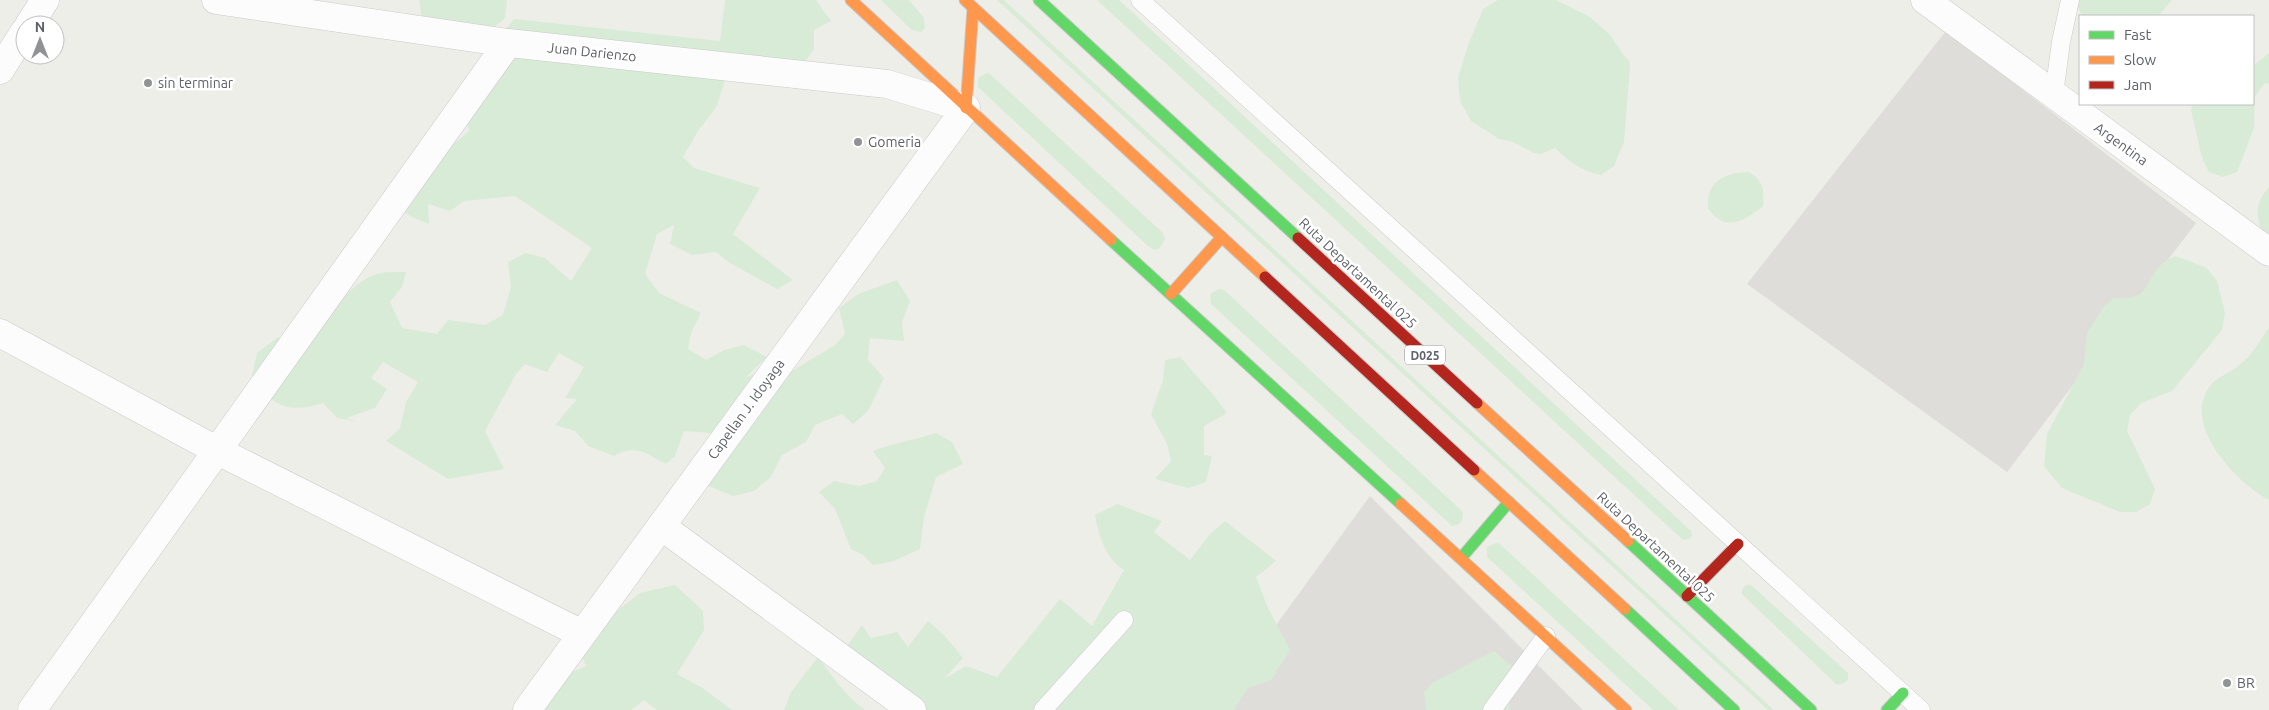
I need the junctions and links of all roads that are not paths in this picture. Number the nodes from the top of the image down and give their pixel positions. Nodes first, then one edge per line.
1 (45, 0) edge
2 (216, 0) edge
3 (851, 0) edge
4 (1039, 0) edge
5 (1140, 0) edge
6 (1925, 0) edge
7 (2070, 0) edge
8 (969, 4) edge
9 (35, 15) edge
10 (508, 43) junction
11 (15, 47) edge
12 (0, 70) edge
13 (2054, 94) junction
14 (966, 108) junction
15 (1222, 237) junction
16 (2269, 252) edge
17 (1171, 294) junction
18 (0, 333) edge
19 (218, 451) junction
20 (1509, 502) junction
21 (661, 526) junction
22 (1738, 544) junction
23 (1462, 557) junction
24 (1687, 596) junction
25 (1124, 620) dead end
26 (582, 634) junction
27 (1546, 636) junction
28 (1903, 693) junction
29 (32, 710) edge
30 (527, 710) edge
31 (912, 710) edge
32 (1043, 710) edge
33 (1492, 710) edge
34 (1626, 710) edge
35 (1734, 710) edge
36 (1811, 710) edge
37 (1887, 710) edge
38 (1921, 710) edge

1 - 9 street
2 - 10 street, Juan Darienzo
3 - 14 main road
4 - 24 main road, Ruta Departamental 025 / D025
5 - 22 lane
6 - 13 street, Argentina
7 - 13 lane
8 - 14 main road
8 - 15 main road
10 - 14 street, Juan Darienzo
10 - 19 street
11 - 12 street
13 - 16 street, Argentina
14 - 17 main road
14 - 21 street, Capellan J. Idoyaga
15 - 17 main road
15 - 20 main road
17 - 23 main road
18 - 19 street
19 - 26 street
19 - 29 street
20 - 23 main road
20 - 35 main road
21 - 26 street, Capellan J. Idoyaga
21 - 31 street
22 - 24 main road
22 - 28 lane
23 - 27 main road
24 - 36 main road, Ruta Departamental 025 / D025
25 - 32 lane
26 - 30 street, Capellan J. Idoyaga
27 - 33 lane
27 - 34 main road
28 - 37 main road
28 - 38 lane

